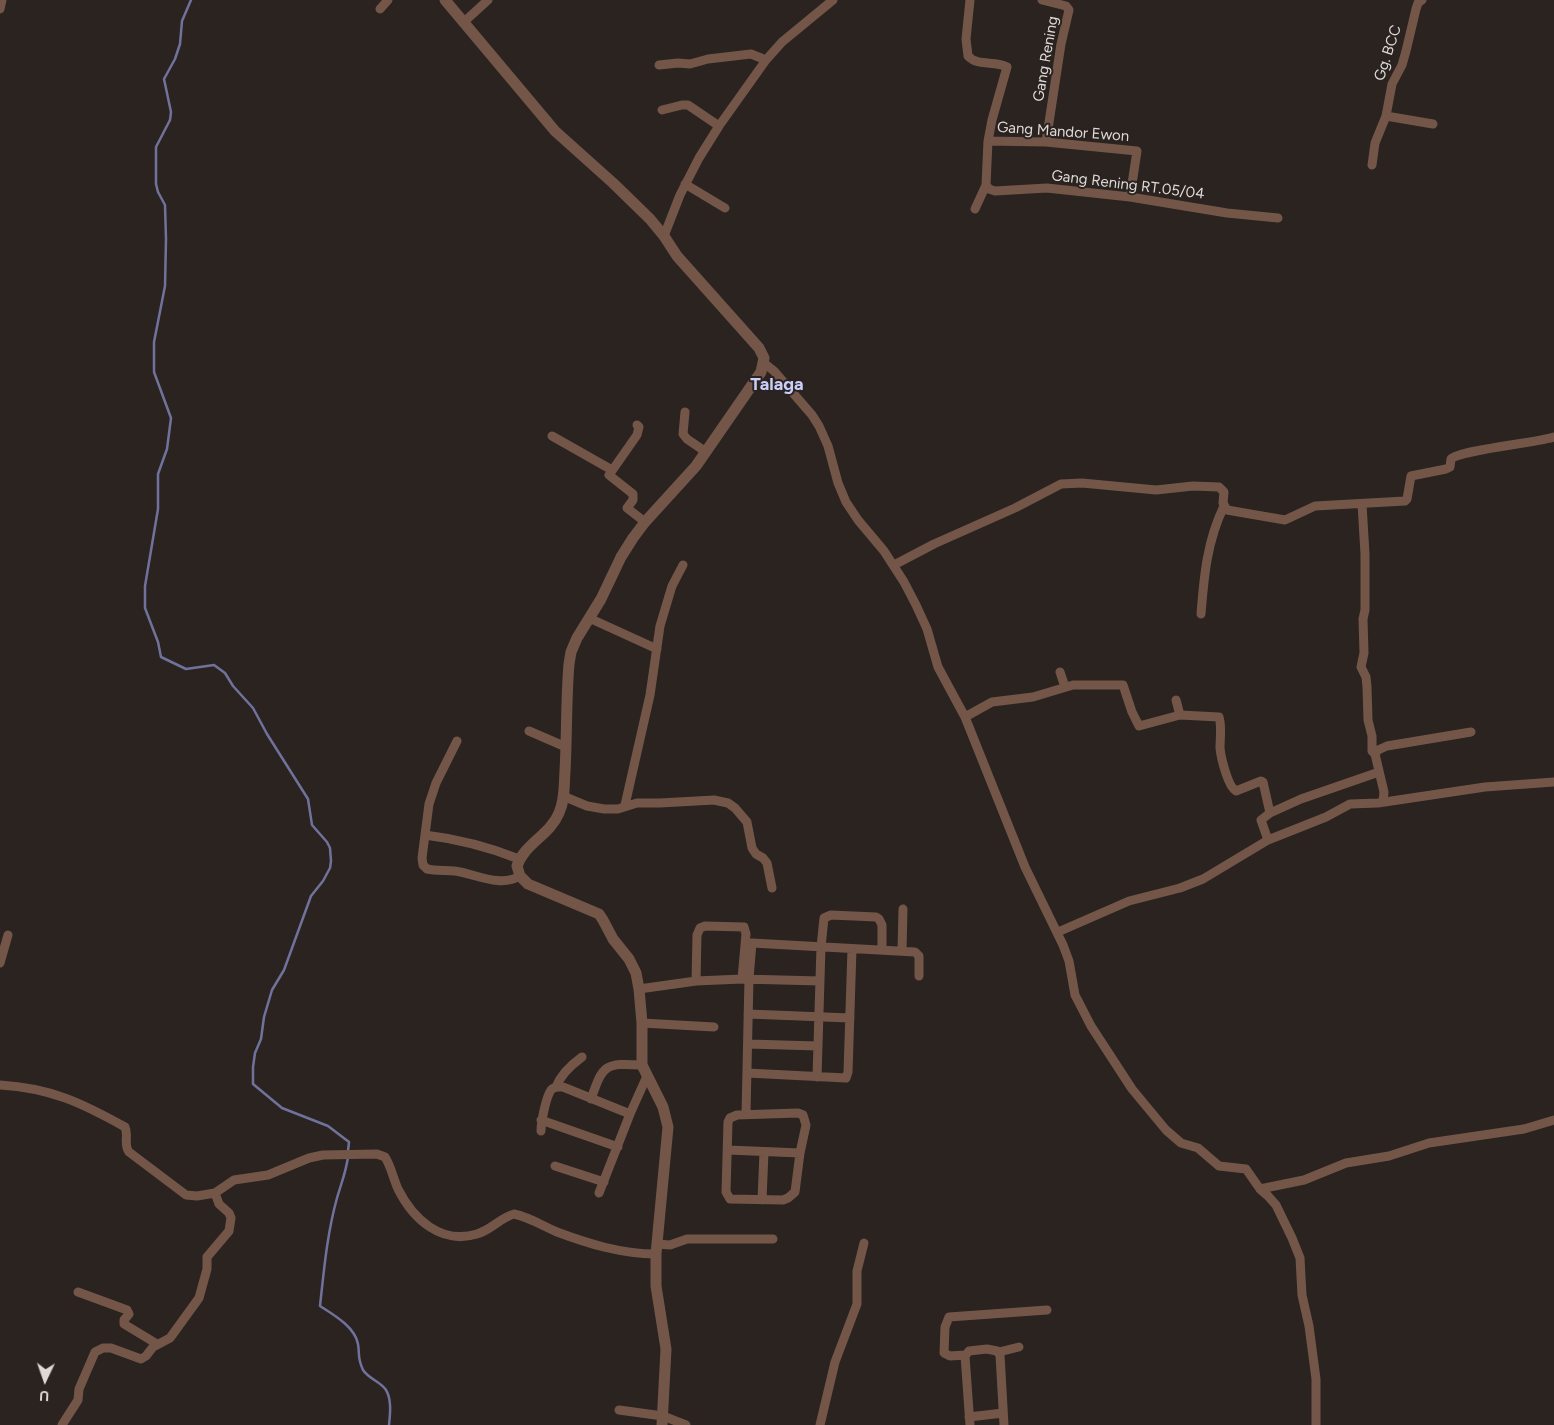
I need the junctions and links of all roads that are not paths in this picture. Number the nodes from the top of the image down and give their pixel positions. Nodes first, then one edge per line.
1 (2, 0) edge
2 (388, 0) edge
3 (445, 0) edge
4 (488, 0) edge
5 (833, 0) edge
6 (970, 0) edge
7 (1042, 0) edge
8 (1422, 0) edge
9 (380, 8) dead end
10 (0, 9) edge
11 (465, 21) junction
12 (766, 60) junction
13 (659, 65) dead end
14 (662, 110) dead end
15 (1386, 116) junction
16 (1433, 124) dead end
17 (719, 126) junction
18 (988, 140) junction
19 (1046, 142) junction
20 (1372, 166) dead end
21 (685, 184) junction
22 (986, 185) junction
23 (1130, 197) junction
24 (725, 208) dead end
25 (975, 209) dead end
26 (1278, 218) dead end
27 (664, 236) junction
28 (764, 363) junction
29 (686, 412) dead end
30 (637, 425) dead end
31 (552, 436) dead end
32 (1554, 437) edge
33 (706, 452) junction
34 (612, 470) junction
35 (1362, 504) junction
36 (1224, 506) junction
37 (645, 522) junction
38 (683, 565) dead end
39 (894, 565) junction
40 (1201, 614) dead end
41 (589, 618) junction
42 (657, 649) junction
43 (1060, 672) dead end
44 (1065, 687) junction
45 (1176, 700) dead end
46 (1180, 715) junction
47 (965, 717) junction
48 (529, 732) dead end
49 (1471, 732) dead end
50 (457, 741) dead end
51 (566, 747) junction
52 (1376, 754) junction
53 (1379, 772) junction
54 (1554, 782) edge
55 (563, 796) junction
56 (1383, 802) junction
57 (625, 805) junction
58 (1270, 813) junction
59 (425, 835) junction
60 (1268, 840) junction
61 (520, 859) junction
62 (520, 876) junction
63 (772, 888) dead end
64 (903, 909) dead end
65 (1058, 932) junction
66 (8, 935) dead end
67 (749, 942) junction
68 (821, 947) junction
69 (852, 949) junction
70 (882, 950) junction
71 (902, 951) junction
72 (0, 963) edge
73 (919, 976) dead end
74 (745, 979) junction
75 (696, 981) junction
76 (820, 981) junction
77 (639, 989) junction
78 (748, 1014) junction
79 (820, 1016) junction
80 (850, 1018) junction
81 (642, 1023) junction
82 (714, 1027) dead end
83 (748, 1044) junction
84 (818, 1046) junction
85 (582, 1057) dead end
86 (642, 1065) junction
87 (747, 1072) junction
88 (647, 1076) junction
89 (817, 1077) junction
90 (0, 1084) edge
91 (556, 1087) junction
92 (591, 1099) junction
93 (630, 1114) junction
94 (746, 1114) junction
95 (541, 1120) junction
96 (1554, 1120) edge
97 (541, 1131) dead end
98 (618, 1147) junction
99 (728, 1150) junction
100 (764, 1152) junction
101 (800, 1153) junction
102 (555, 1166) dead end
103 (604, 1182) junction
104 (1260, 1189) junction
105 (215, 1193) junction
106 (600, 1193) dead end
107 (762, 1200) junction
108 (773, 1239) dead end
109 (864, 1243) dead end
110 (656, 1249) junction
111 (78, 1292) dead end
112 (1047, 1310) dead end
113 (157, 1344) junction
114 (1019, 1347) dead end
115 (999, 1352) junction
116 (965, 1355) junction
117 (619, 1410) dead end
118 (1003, 1413) junction
119 (663, 1421) edge
120 (970, 1421) edge
121 (62, 1425) edge
122 (686, 1425) edge
123 (820, 1425) edge
124 (1004, 1425) edge
125 (1316, 1425) edge

1 - 10 street
2 - 9 street
3 - 11 street
4 - 11 street
5 - 12 street
6 - 18 street
7 - 19 street, Gang Rening
8 - 15 street, Gg. BCC
11 - 27 street
12 - 13 street
12 - 17 street
14 - 17 street
15 - 16 street
15 - 20 street, Gg. BCC
17 - 21 street
18 - 19 street, Gang Mandor Ewon
18 - 22 street
19 - 23 street, Gang Mandor Ewon
21 - 24 street
21 - 27 street
22 - 23 street, Gang Rening RT.05/04
22 - 25 street
23 - 26 street, Gang Rening RT.05/04
27 - 28 street
28 - 33 street
28 - 39 street
29 - 33 street
30 - 34 street
31 - 34 street
32 - 35 street
33 - 37 street
34 - 37 street
35 - 36 street
35 - 52 street
36 - 39 street
36 - 40 street
37 - 41 street
38 - 42 street
39 - 47 street
41 - 42 street
41 - 51 street
42 - 57 street
43 - 44 street
44 - 46 street
44 - 47 street
45 - 46 street
46 - 58 street
47 - 65 street
48 - 51 street
49 - 52 street
50 - 59 street
51 - 55 street
52 - 53 street
53 - 56 street
53 - 58 street
54 - 56 street
55 - 57 street
55 - 61 street
56 - 60 street
57 - 63 street
58 - 60 street
59 - 61 street
59 - 62 street
60 - 65 street
61 - 62 street
62 - 77 street
64 - 71 street
65 - 104 street
66 - 72 street
67 - 68 street
67 - 74 street
67 - 75 street
68 - 69 street
68 - 70 street
68 - 76 street
69 - 70 street
69 - 80 street
70 - 71 street
71 - 73 street
74 - 75 street
74 - 76 street
74 - 78 street
75 - 77 street
76 - 79 street
77 - 81 street
78 - 79 street
78 - 83 street
79 - 80 street
79 - 84 street
80 - 89 street
81 - 82 street
81 - 86 street
83 - 84 street
83 - 87 street
84 - 89 street
85 - 91 street
86 - 88 street
86 - 92 street
87 - 89 street
87 - 94 street
88 - 93 street
88 - 110 street
90 - 105 street
91 - 92 street
91 - 95 street
92 - 93 street
93 - 98 street
94 - 99 street
94 - 101 street
95 - 97 street
95 - 98 street
96 - 104 street
98 - 103 street
99 - 100 street
99 - 107 street
100 - 101 street
100 - 107 street
101 - 107 street
102 - 103 street
103 - 106 street
104 - 125 street
105 - 110 street
105 - 113 street
108 - 110 street
109 - 123 street
110 - 119 street
111 - 113 street
112 - 116 street
113 - 121 street
114 - 115 street
115 - 116 street
115 - 118 street
116 - 120 street
117 - 119 street
118 - 120 street
118 - 124 street
119 - 122 street

